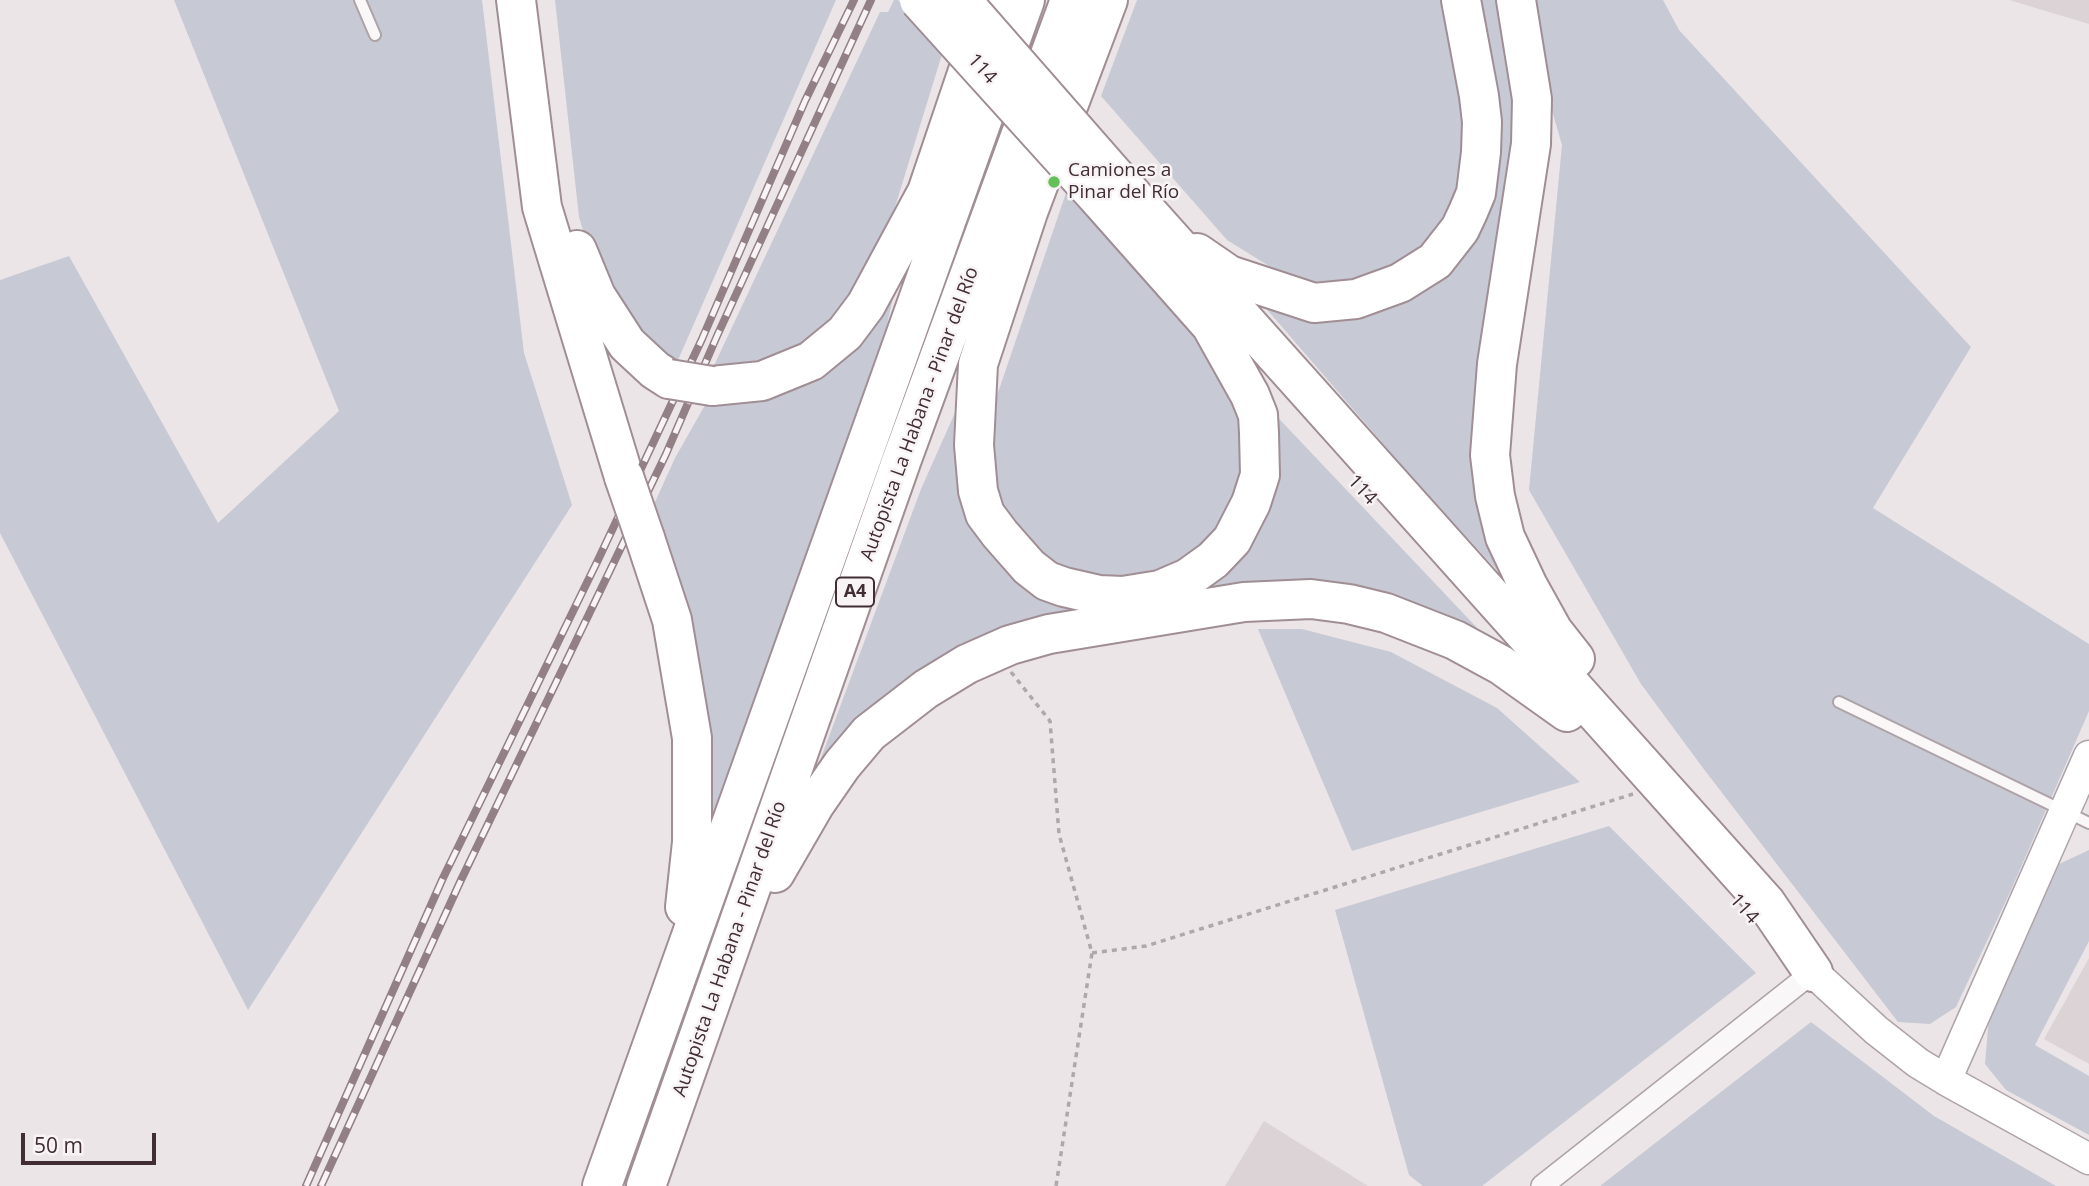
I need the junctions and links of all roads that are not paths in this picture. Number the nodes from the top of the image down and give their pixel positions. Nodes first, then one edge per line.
1 (359, 0) edge
2 (516, 0) edge
3 (919, 0) edge
4 (961, 0) edge
5 (992, 0) edge
6 (1026, 0) edge
7 (1070, 0) edge
8 (1108, 0) edge
9 (1461, 0) edge
10 (1516, 0) edge
11 (541, 12) edge
12 (375, 36) dead end
13 (1108, 188) junction
14 (927, 192) junction
15 (1161, 229) junction
16 (929, 268) junction
17 (1008, 268) junction
18 (1213, 329) junction
19 (902, 459) junction
20 (1839, 702) dead end
21 (1567, 712) junction
22 (2089, 757) edge
23 (2077, 817) edge
24 (1766, 902) junction
25 (727, 958) junction
26 (1813, 972) junction
27 (677, 978) junction
28 (1946, 1080) junction
29 (2089, 1159) edge
30 (602, 1186) edge
31 (646, 1186) edge
32 (1542, 1186) edge

1 - 12 lane
2 - 27 highway, bridge
3 - 13 highway, 114, bridge
4 - 13 highway, 114, bridge
5 - 14 highway
6 - 16 highway, Autopista La Habana - Pinar del Río / A4
7 - 19 highway, Autopista La Habana - Pinar del Río / A4
8 - 17 highway
9 - 15 highway
10 - 24 highway
11 - 14 highway, bridge
13 - 15 highway, 114
13 - 18 highway, 114
14 - 16 highway
15 - 24 highway, 114
16 - 27 highway, Autopista La Habana - Pinar del Río / A4
17 - 18 highway
17 - 19 highway
18 - 21 highway, 114
19 - 25 highway, Autopista La Habana - Pinar del Río / A4
20 - 23 lane
21 - 25 highway
21 - 26 highway, 114
22 - 23 street
23 - 28 street
24 - 26 highway, 114
25 - 31 highway, Autopista La Habana - Pinar del Río / A4
26 - 28 street, 114
26 - 32 street
27 - 30 highway, Autopista La Habana - Pinar del Río / A4
28 - 29 street, 114

